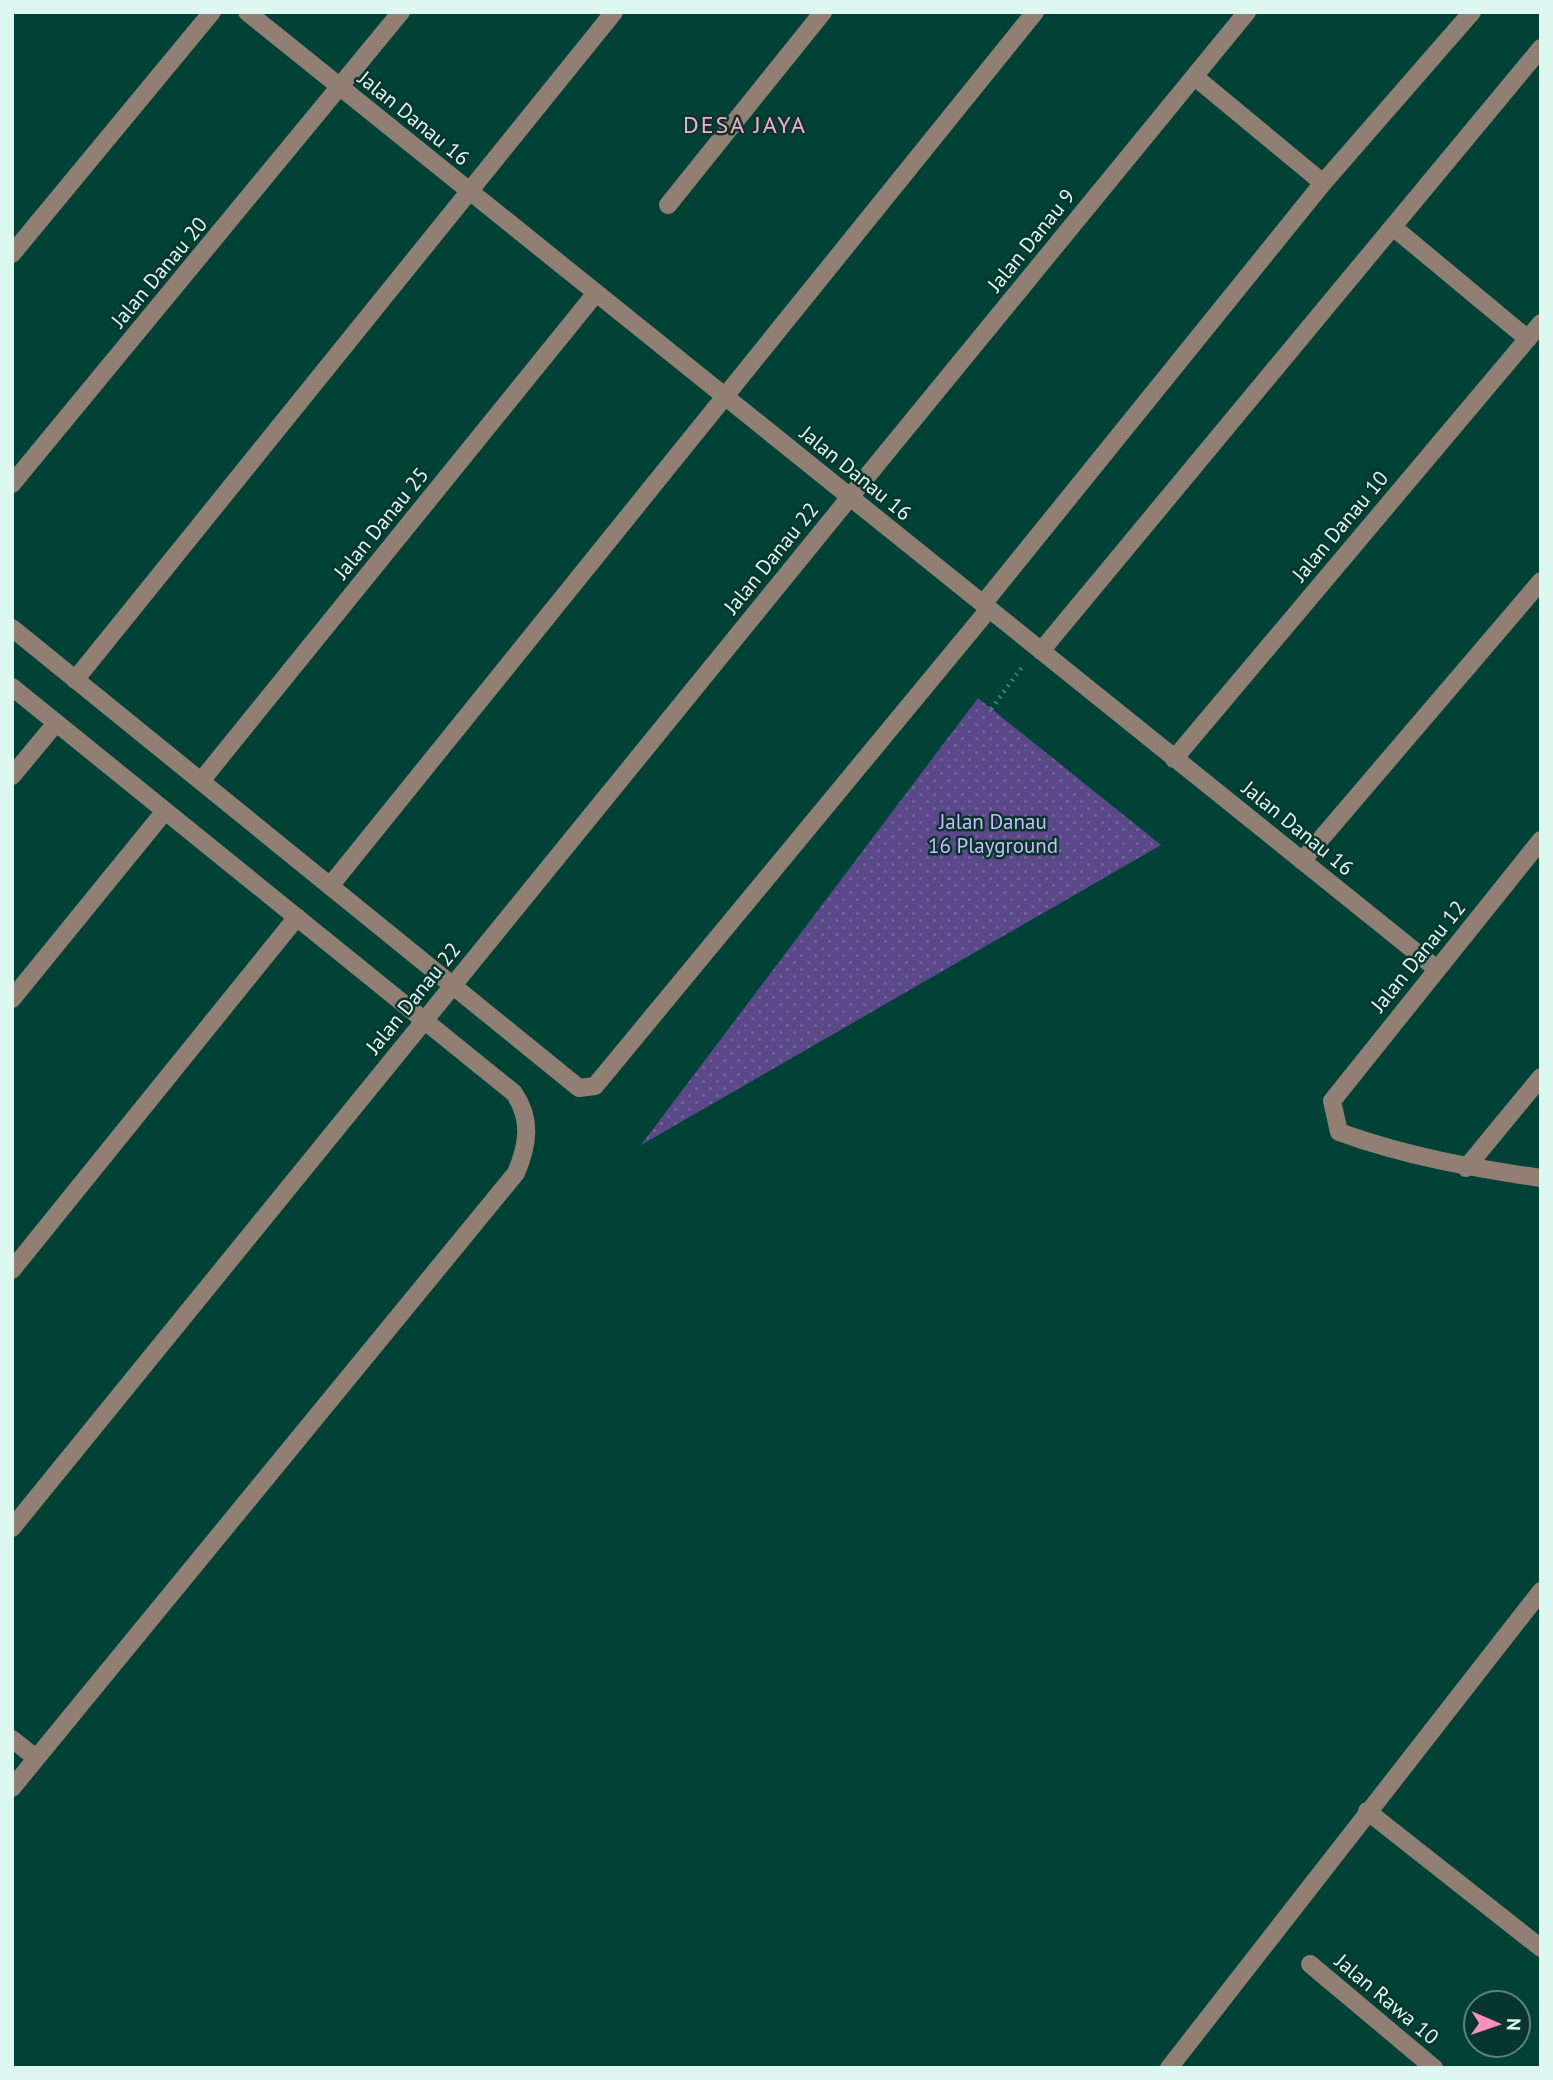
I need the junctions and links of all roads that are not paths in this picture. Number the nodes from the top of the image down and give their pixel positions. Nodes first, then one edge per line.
1 (212, 12) edge
2 (247, 12) edge
3 (401, 12) edge
4 (614, 12) edge
5 (823, 12) edge
6 (1035, 12) edge
7 (1247, 12) edge
8 (1472, 12) edge
9 (1541, 48) edge
10 (1195, 77) junction
11 (340, 88) junction
12 (1323, 183) junction
13 (470, 191) junction
14 (668, 205) dead end
15 (1393, 227) junction
16 (12, 254) edge
17 (596, 293) junction
18 (1541, 323) edge
19 (1528, 339) junction
20 (725, 397) junction
21 (12, 484) edge
22 (850, 497) junction
23 (1541, 581) edge
24 (986, 607) junction
25 (12, 628) edge
26 (1039, 649) junction
27 (75, 680) junction
28 (12, 687) edge
29 (56, 723) junction
30 (1174, 759) junction
31 (12, 776) edge
32 (201, 781) junction
33 (166, 811) junction
34 (1541, 840) edge
35 (1302, 861) junction
36 (330, 886) junction
37 (297, 917) junction
38 (1437, 969) junction
39 (453, 986) junction
40 (12, 999) edge
41 (424, 1021) junction
42 (1541, 1077) edge
43 (1466, 1168) junction
44 (1541, 1178) edge
45 (12, 1270) edge
46 (12, 1528) edge
47 (1541, 1591) edge
48 (12, 1739) edge
49 (36, 1758) junction
50 (12, 1787) edge
51 (1367, 1811) junction
52 (1541, 1948) edge
53 (1310, 1964) dead end
54 (1176, 2065) edge
55 (1434, 2068) edge

1 - 16 street
2 - 11 street, Jalan Danau 16
3 - 11 street, Jalan Danau 20
4 - 13 street
5 - 14 street
6 - 20 street
7 - 10 street, Jalan Danau 9
8 - 12 street
9 - 15 street
10 - 12 street
10 - 22 street, Jalan Danau 9
11 - 13 street, Jalan Danau 16
11 - 21 street, Jalan Danau 20
12 - 24 street
13 - 17 street, Jalan Danau 16
13 - 27 street
15 - 19 street
15 - 26 street
17 - 20 street, Jalan Danau 16
17 - 32 street, Jalan Danau 25
18 - 19 street, Jalan Danau 10
19 - 30 street, Jalan Danau 10
20 - 22 street, Jalan Danau 16
20 - 36 street
22 - 24 street, Jalan Danau 16
22 - 39 street, Jalan Danau 22
23 - 35 street
24 - 26 street, Jalan Danau 16
24 - 39 street
25 - 27 street
26 - 30 street, Jalan Danau 16
27 - 32 street
28 - 29 street
29 - 31 street
29 - 33 street
30 - 35 street, Jalan Danau 16
32 - 36 street
33 - 37 street
33 - 40 street
34 - 38 street, Jalan Danau 12
35 - 38 street, Jalan Danau 16
36 - 39 street
37 - 41 street
37 - 45 street
38 - 43 street, Jalan Danau 12
39 - 41 street, Jalan Danau 22
41 - 46 street, Jalan Danau 22
41 - 49 street
42 - 43 street
43 - 44 street
47 - 51 street
48 - 49 street
49 - 50 street
51 - 52 street
51 - 54 street
53 - 55 street, Jalan Rawa 10

